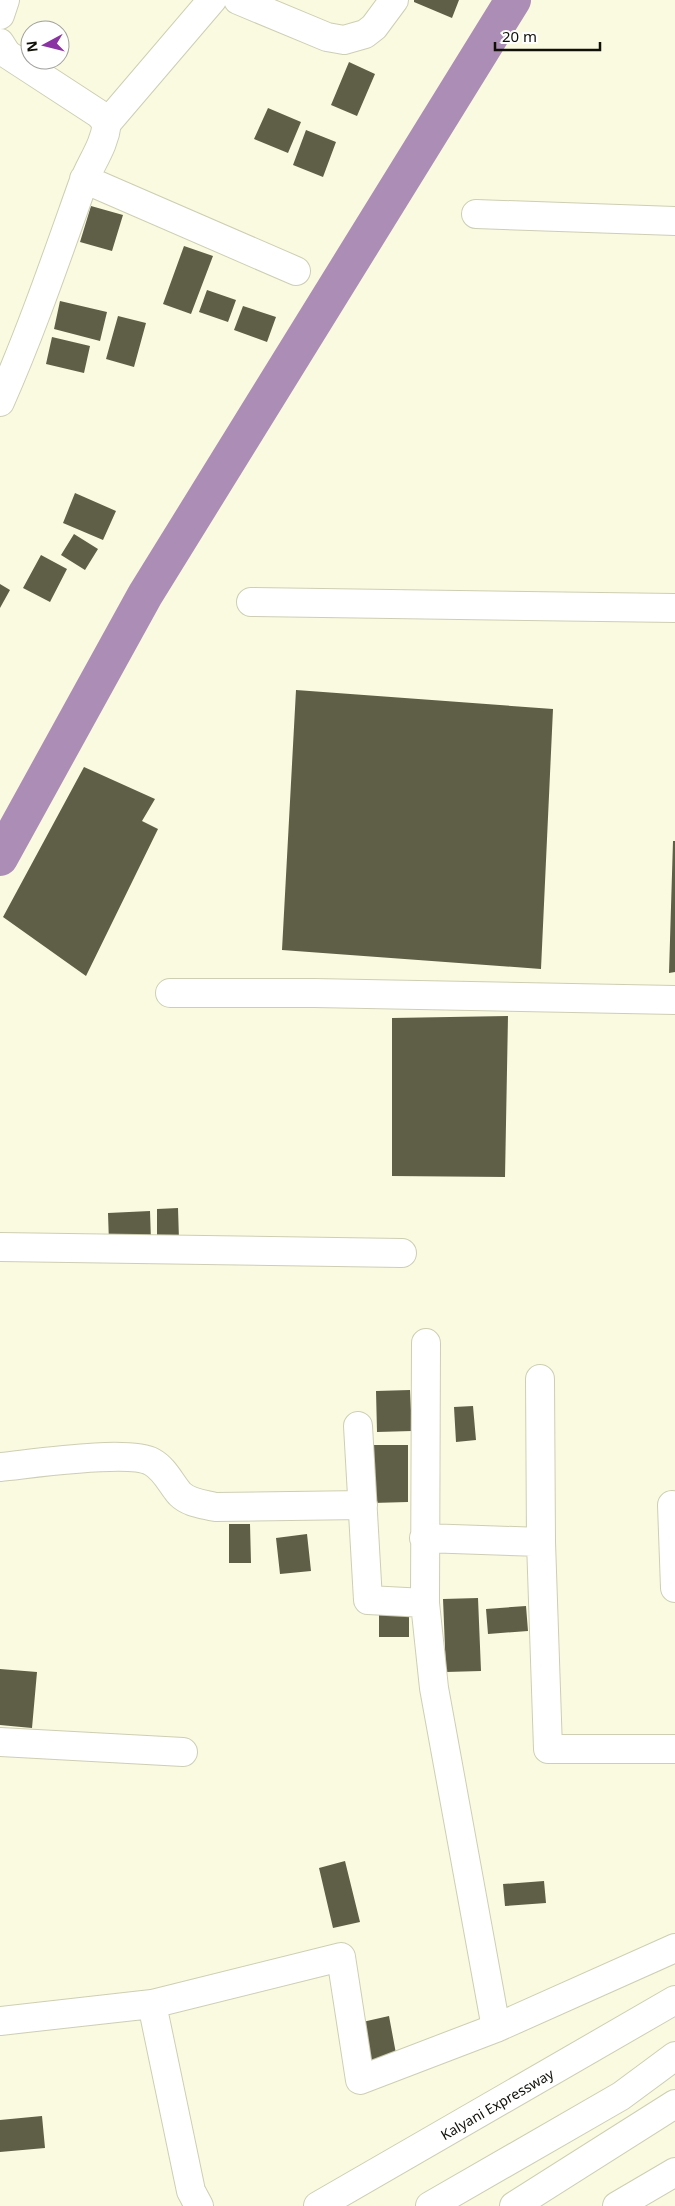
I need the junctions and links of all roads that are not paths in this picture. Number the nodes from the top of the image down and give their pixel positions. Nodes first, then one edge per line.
1 (5, 0) edge
2 (212, 0) edge
3 (238, 0) edge
4 (394, 0) edge
5 (0, 15) edge
6 (0, 43) edge
7 (107, 123) junction
8 (84, 179) junction
9 (476, 214) dead end
10 (675, 220) edge
11 (296, 271) dead end
12 (0, 402) edge
13 (251, 602) dead end
14 (675, 608) edge
15 (170, 993) dead end
16 (675, 1000) edge
17 (0, 1248) edge
18 (402, 1253) dead end
19 (426, 1343) dead end
20 (540, 1378) dead end
21 (358, 1426) dead end
22 (0, 1467) edge
23 (363, 1505) junction
24 (672, 1505) dead end
25 (424, 1538) junction
26 (541, 1542) junction
27 (675, 1588) edge
28 (425, 1603) junction
29 (0, 1742) edge
30 (675, 1749) edge
31 (183, 1752) dead end
32 (675, 1948) edge
33 (675, 2000) edge
34 (152, 2004) junction
35 (0, 2021) edge
36 (496, 2028) junction
37 (675, 2056) edge
38 (675, 2104) edge
39 (675, 2172) edge
40 (199, 2206) edge
41 (318, 2206) edge
42 (430, 2206) edge
43 (514, 2206) edge
44 (617, 2206) edge

1 - 5 main road
2 - 7 main road
3 - 4 main road
6 - 7 main road
7 - 8 main road
8 - 11 main road
8 - 12 main road
9 - 10 main road
13 - 14 main road
15 - 16 main road
17 - 18 main road
19 - 25 main road
20 - 26 main road
21 - 23 main road
22 - 23 main road
23 - 28 main road
24 - 27 main road
25 - 26 main road
25 - 28 main road
26 - 30 main road
28 - 36 main road
29 - 31 main road
32 - 36 main road
33 - 41 main road, Kalyani Expressway
34 - 35 main road
34 - 36 main road
34 - 40 main road
37 - 42 main road
38 - 43 main road
39 - 44 main road

